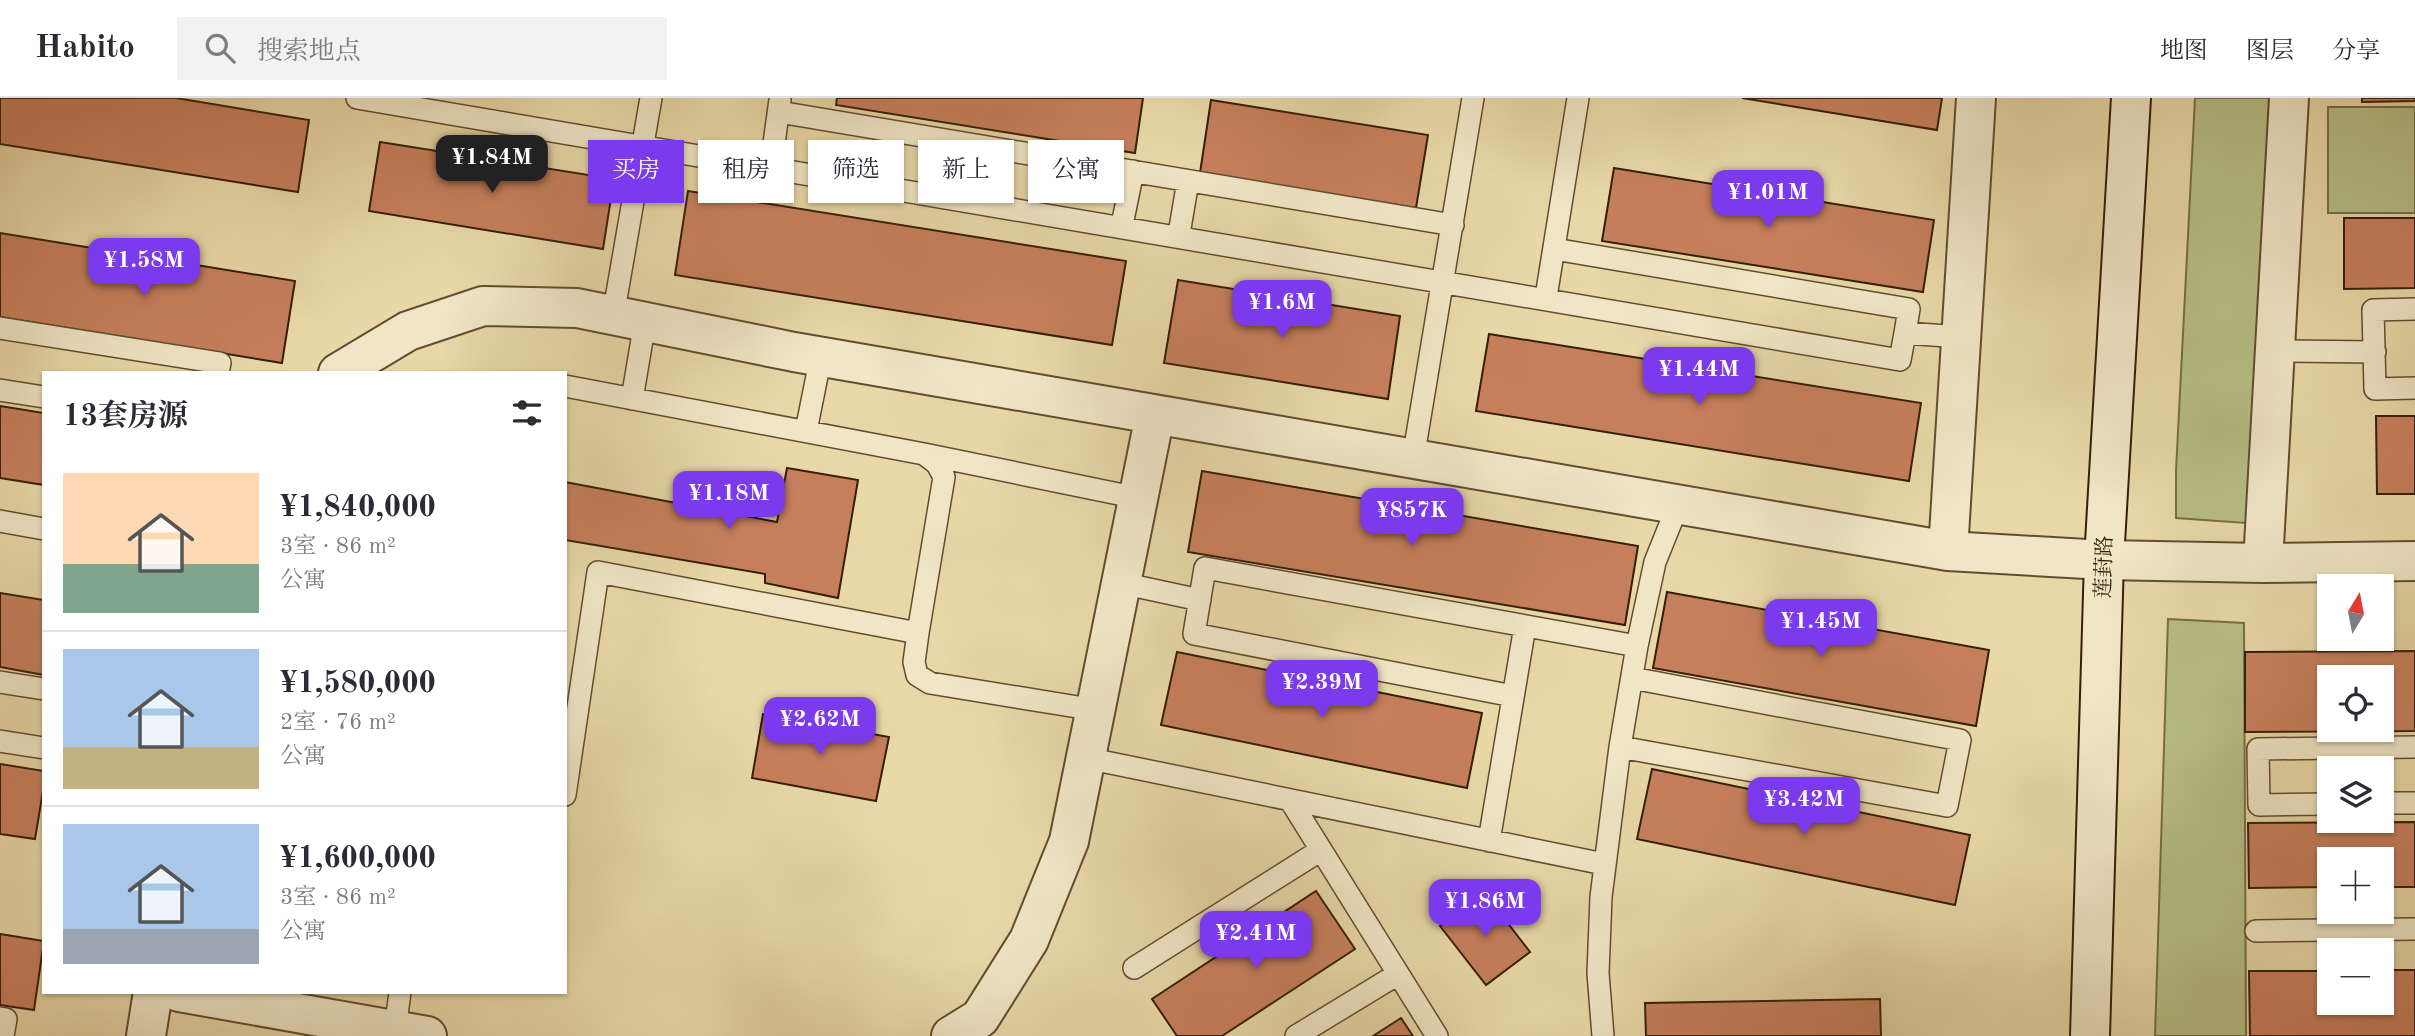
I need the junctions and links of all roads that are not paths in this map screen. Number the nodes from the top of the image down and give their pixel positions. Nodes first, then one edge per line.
1 (358, 98) edge
2 (651, 98) edge
3 (1473, 98) edge
4 (1578, 98) edge
5 (1976, 98) edge
6 (2131, 98) edge
7 (2289, 98) edge
8 (780, 105) edge
9 (612, 140) edge
10 (643, 140) edge
11 (775, 140) edge
12 (794, 169) edge
13 (1133, 171) junction
14 (1188, 181) junction
15 (638, 203) edge
16 (1122, 225) junction
17 (1453, 225) junction
18 (1179, 234) junction
19 (1554, 249) junction
20 (1444, 279) junction
21 (1546, 297) junction
22 (2415, 309) edge
23 (629, 319) junction
24 (0, 328) edge
25 (1905, 333) junction
26 (1961, 337) junction
27 (2274, 351) junction
28 (2375, 352) junction
29 (821, 356) junction
30 (218, 371) edge
31 (341, 371) edge
32 (567, 386) edge
33 (2415, 388) edge
34 (0, 390) edge
35 (42, 397) edge
36 (632, 399) junction
37 (1155, 415) junction
38 (806, 431) junction
39 (924, 454) junction
40 (1413, 459) junction
41 (1138, 498) junction
42 (1678, 505) junction
43 (0, 521) edge
44 (42, 529) edge
45 (1948, 551) junction
46 (2104, 560) junction
47 (2415, 561) edge
48 (2263, 563) junction
49 (1121, 583) junction
50 (1199, 600) junction
51 (1525, 626) junction
52 (918, 633) junction
53 (1637, 646) junction
54 (1632, 678) junction
55 (0, 682) edge
56 (42, 689) edge
57 (1513, 696) junction
58 (1096, 709) junction
59 (0, 741) edge
60 (1620, 747) junction
61 (2415, 747) edge
62 (42, 748) edge
63 (1086, 758) junction
64 (567, 781) edge
65 (1290, 800) junction
66 (2394, 803) edge
67 (2415, 803) edge
68 (2317, 804) edge
69 (1489, 841) junction
70 (1321, 850) junction
71 (1604, 864) junction
72 (2415, 929) edge
73 (2256, 931) dead end
74 (1134, 968) dead end
75 (1398, 974) junction
76 (153, 994) edge
77 (190, 994) edge
78 (401, 994) edge
79 (0, 1018) edge
80 (411, 1033) edge
81 (3, 1036) edge
82 (146, 1036) edge
83 (951, 1036) edge
84 (1296, 1036) edge
85 (1437, 1036) edge
86 (1602, 1036) edge
87 (2090, 1036) edge

1 - 9 lane
2 - 10 lane
3 - 17 lane
4 - 19 lane
5 - 26 street
6 - 46 street, 莲葑路
7 - 27 street
8 - 11 lane
8 - 13 lane
12 - 16 lane
13 - 14 lane
13 - 16 lane
14 - 17 lane
14 - 18 lane
15 - 23 lane
16 - 18 lane
17 - 20 lane
18 - 20 lane
19 - 21 lane
19 - 25 lane
20 - 21 lane
20 - 40 lane
21 - 25 lane
22 - 28 lane
23 - 29 street
23 - 31 street
23 - 36 lane
24 - 30 lane
25 - 26 lane
26 - 45 street
27 - 28 lane
27 - 48 street
28 - 33 lane
29 - 37 street
29 - 38 lane
32 - 36 lane
34 - 35 lane
36 - 38 lane
37 - 40 street
37 - 41 street
38 - 39 lane
39 - 41 lane
39 - 52 lane
40 - 42 street
41 - 49 street
42 - 45 street
42 - 53 lane
43 - 44 lane
45 - 46 street
46 - 48 street
46 - 87 street, 莲葑路
47 - 48 street
49 - 50 lane
49 - 58 street
50 - 51 lane
50 - 57 lane
51 - 53 lane
51 - 57 lane
52 - 58 lane
52 - 64 lane
53 - 54 lane
54 - 60 lane
54 - 60 lane
55 - 56 lane
57 - 69 lane
58 - 63 street
59 - 62 lane
60 - 71 lane
61 - 68 lane
63 - 65 lane
63 - 83 street
65 - 69 lane
65 - 70 lane
66 - 67 lane
69 - 71 lane
70 - 74 lane
70 - 75 lane
71 - 86 lane
72 - 73 lane
75 - 84 lane
75 - 85 lane
76 - 82 street
77 - 80 street
78 - 80 lane
79 - 81 lane

